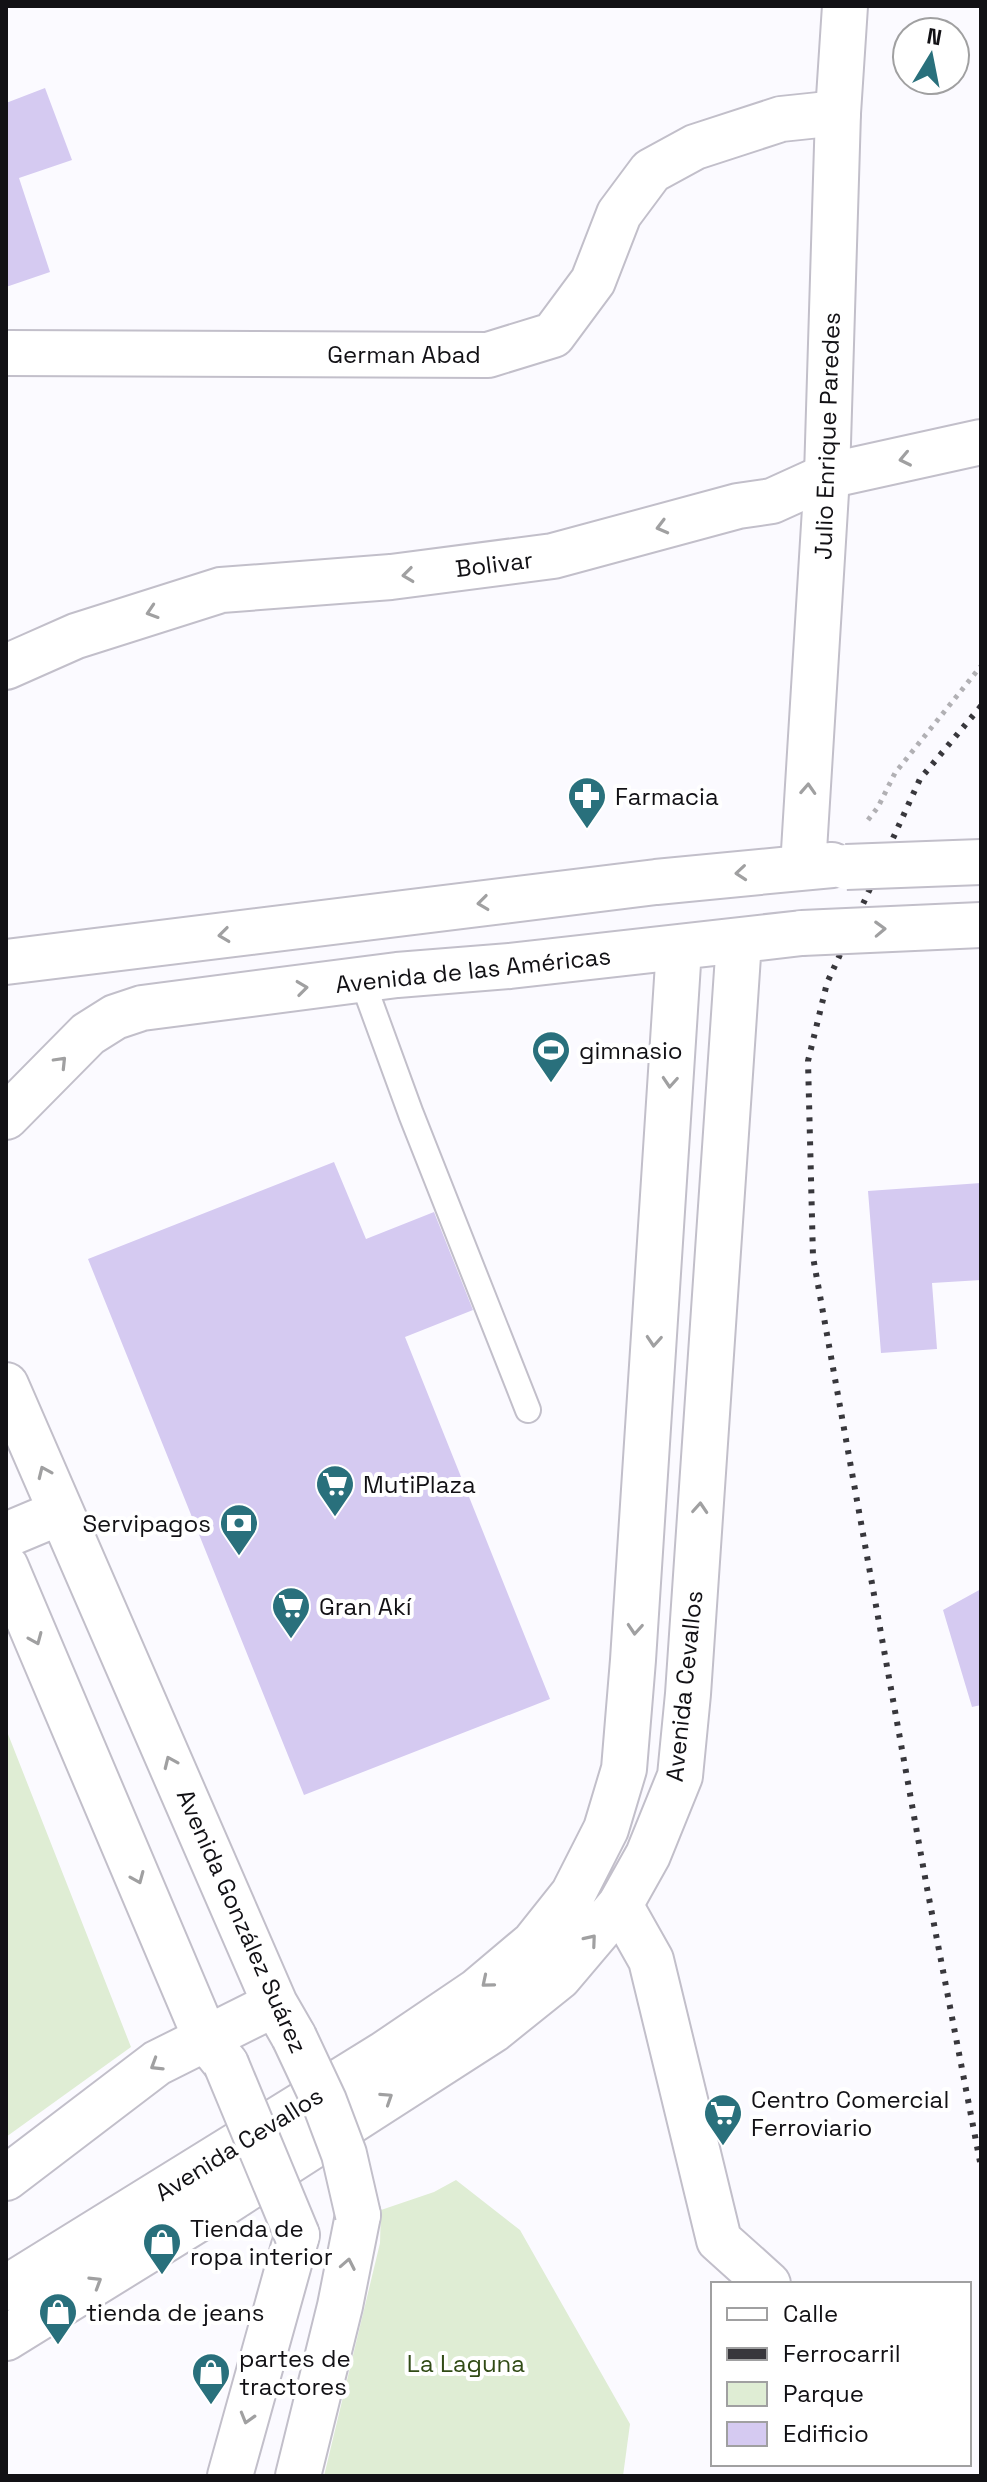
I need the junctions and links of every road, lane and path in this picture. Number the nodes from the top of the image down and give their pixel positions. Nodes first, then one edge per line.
1 (845, 6) edge
2 (838, 113) junction
3 (6, 353) edge
4 (981, 442) edge
5 (827, 476) junction
6 (981, 666) edge
7 (6, 667) edge
8 (878, 807) dead end
9 (981, 862) edge
10 (803, 867) junction
11 (981, 925) edge
12 (739, 941) junction
13 (679, 948) junction
14 (6, 962) edge
15 (362, 980) junction
16 (6, 1117) edge
17 (660, 1247) junction
18 (718, 1250) junction
19 (6, 1385) edge
20 (528, 1410) dead end
21 (61, 1512) junction
22 (6, 1535) edge
23 (639, 1562) junction
24 (697, 1564) junction
25 (6, 1567) edge
26 (620, 1905) junction
27 (285, 2020) junction
28 (216, 2052) junction
29 (6, 2178) edge
30 (766, 2282) edge
31 (6, 2288) edge
32 (280, 2300) junction
33 (340, 2306) junction
34 (6, 2338) edge
35 (230, 2476) edge
36 (298, 2476) edge

1 - 2 main road, Julio Enrique Paredes
2 - 3 main road, German Abad
2 - 5 main road, Julio Enrique Paredes
4 -> 5 main road, Bolivar
5 -> 7 main road, Bolivar
10 -> 5 main road, Julio Enrique Paredes
6 - 8 path
9 - 10 main road, bridge
10 -> 14 main road
12 -> 11 main road, Avenida de las Américas, bridge
12 - 13 main road, Avenida de las Américas
12 - 18 main road, Avenida Cevallos
13 - 15 main road, Avenida de las Américas
13 -> 17 main road, Avenida Cevallos
16 -> 15 main road, Avenida de las Américas
15 - 20 lane
17 - 18 main road
17 -> 23 main road, Avenida Cevallos
24 -> 18 main road, Avenida Cevallos
21 -> 19 main road, Avenida González Suárez
21 - 22 main road
27 -> 21 main road, Avenida González Suárez
23 - 24 main road
23 -> 31 main road, Avenida Cevallos
24 - 26 main road, Avenida Cevallos
25 -> 28 main road
26 - 30 main road
34 -> 26 main road, Avenida Cevallos
27 - 28 main road
33 -> 27 main road, Avenida González Suárez, bridge
28 -> 29 main road
28 - 32 main road, bridge
32 - 33 main road
32 -> 35 main road
33 - 36 main road, Avenida González Suárez

